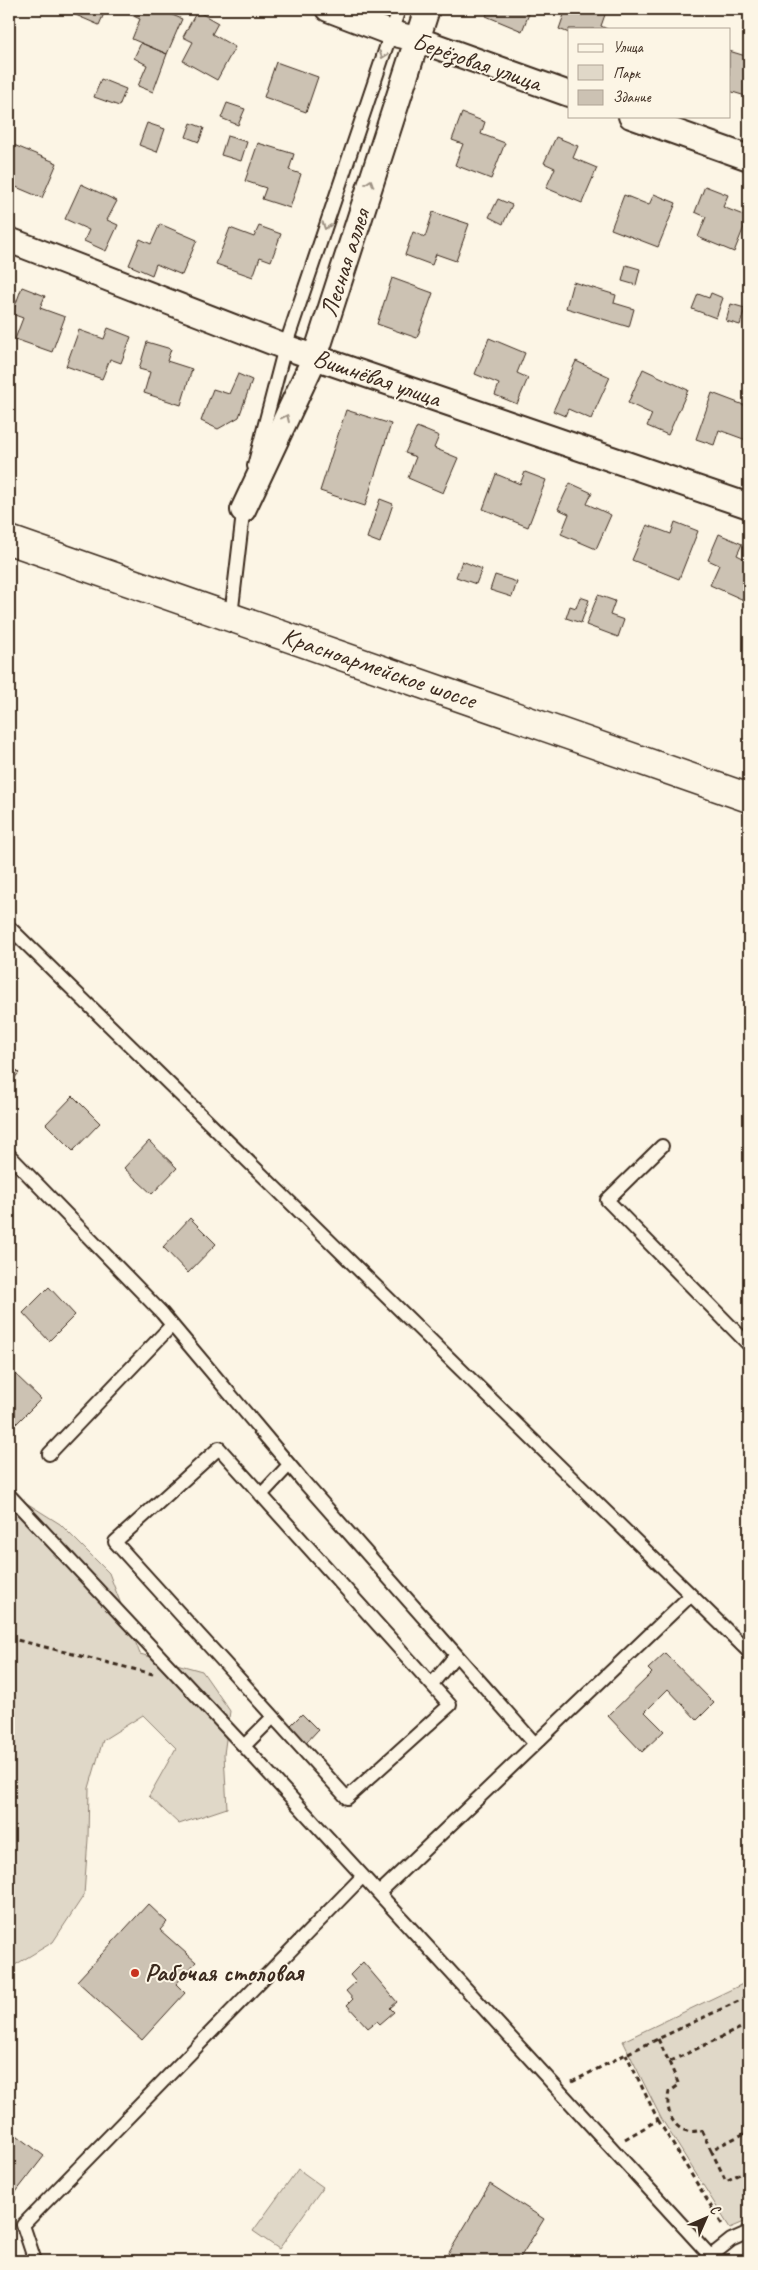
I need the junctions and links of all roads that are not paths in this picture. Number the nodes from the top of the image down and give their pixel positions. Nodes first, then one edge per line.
1 (328, 9) edge
2 (399, 9) edge
3 (427, 9) edge
4 (391, 33) junction
5 (416, 39) junction
6 (568, 94) edge
7 (637, 118) edge
8 (749, 158) edge
9 (9, 240) edge
10 (284, 347) junction
11 (315, 357) junction
12 (749, 506) edge
13 (243, 510) junction
14 (9, 540) edge
15 (231, 616) junction
16 (749, 798) edge
17 (9, 927) edge
18 (662, 1146) dead end
19 (9, 1155) edge
20 (172, 1325) junction
21 (749, 1345) edge
22 (49, 1454) dead end
23 (289, 1465) junction
24 (9, 1495) edge
25 (261, 1495) junction
26 (691, 1595) junction
27 (747, 1645) edge
28 (456, 1655) junction
29 (432, 1684) junction
30 (274, 1717) junction
31 (535, 1744) junction
32 (244, 1746) junction
33 (363, 1876) junction
34 (379, 1893) junction
35 (749, 2232) edge
36 (713, 2258) edge
37 (35, 2261) edge

1 - 4 street, Берёзовая улица
2 - 4 lane
3 - 5 street, Лесная аллея
4 - 5 street, Берёзовая улица
4 -> 10 lane
5 - 6 street, Берёзовая улица
11 -> 5 street, Лесная аллея
7 - 8 street
9 - 10 street, Вишнёвая улица
10 - 11 street, Вишнёвая улица
10 - 13 lane
11 - 12 street, Вишнёвая улица
13 -> 11 street, Лесная аллея
13 - 15 lane
14 - 15 main road, Красноармейское шоссе
15 - 16 main road, Красноармейское шоссе
17 - 26 lane
18 - 21 lane
19 - 20 lane
20 - 22 lane
20 - 23 lane
23 - 25 lane
23 - 28 lane
24 - 32 lane
25 - 29 lane
25 - 30 lane
26 - 27 lane
26 - 31 lane
28 - 29 lane
28 - 31 lane
29 - 30 lane
30 - 32 lane
31 - 34 lane
32 - 33 lane
33 - 34 lane
33 - 37 lane
34 - 36 lane
35 - 36 lane

